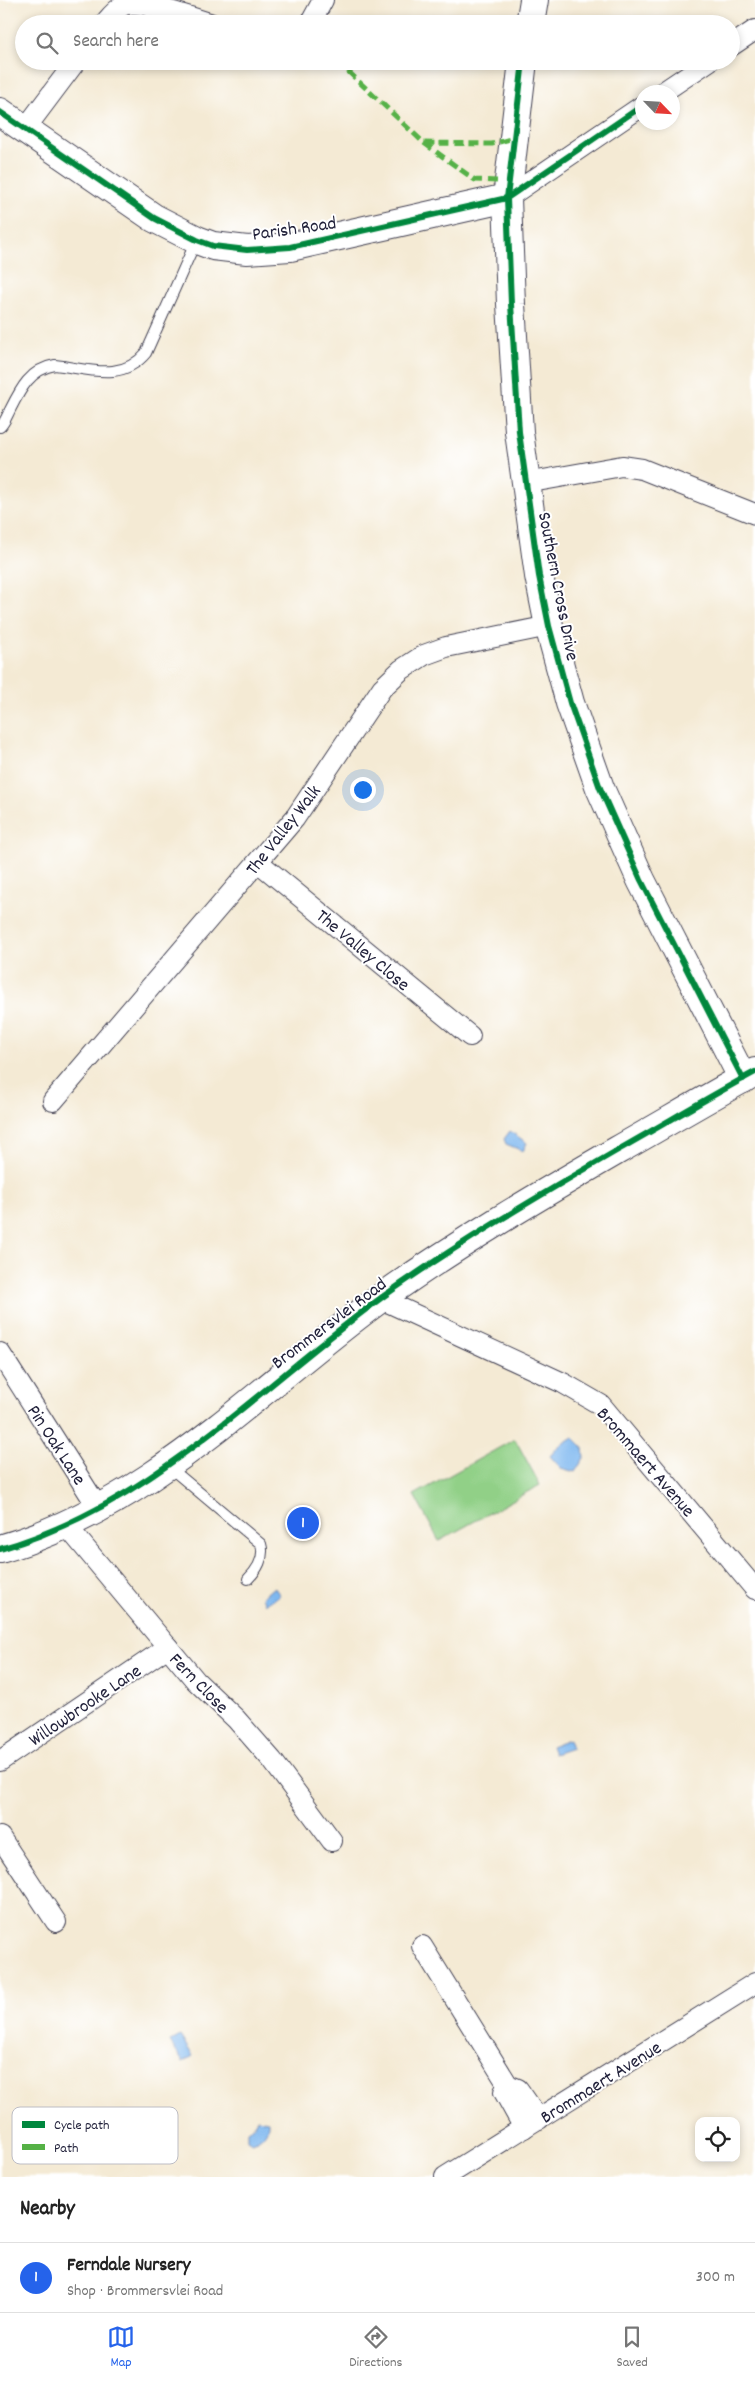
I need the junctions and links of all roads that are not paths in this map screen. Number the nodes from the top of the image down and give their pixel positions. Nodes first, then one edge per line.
1 (323, 0) edge
2 (534, 0) edge
3 (132, 1) edge
4 (113, 15) edge
5 (184, 15) edge
6 (315, 15) edge
7 (532, 15) edge
8 (755, 30) edge
9 (740, 40) edge
10 (69, 70) edge
11 (522, 70) edge
12 (696, 70) edge
13 (673, 85) edge
14 (635, 111) edge
15 (0, 112) edge
16 (25, 129) junction
17 (507, 198) junction
18 (197, 240) junction
19 (0, 427) edge
20 (526, 483) junction
21 (755, 514) edge
22 (549, 626) junction
23 (258, 862) junction
24 (470, 1036) dead end
25 (749, 1076) edge
26 (53, 1101) dead end
27 (381, 1299) junction
28 (0, 1353) edge
29 (167, 1466) junction
30 (99, 1509) junction
31 (66, 1524) junction
32 (0, 1549) edge
33 (248, 1579) dead end
34 (755, 1589) edge
35 (168, 1648) junction
36 (0, 1761) edge
37 (0, 1837) edge
38 (332, 1841) dead end
39 (56, 1922) dead end
40 (422, 1946) dead end
41 (755, 1983) edge
42 (532, 2124) junction
43 (445, 2177) edge

1 - 6 street
2 - 7 street
3 - 4 street
3 - 5 street
8 - 9 street
10 - 16 street
11 - 17 street, Southern Cross Drive
12 - 13 street
14 - 17 street
15 - 16 street, Parish Road
16 - 18 street, Parish Road
17 - 18 street, Parish Road
17 - 20 street, Southern Cross Drive
18 - 19 lane
20 - 21 street
20 - 22 street, Southern Cross Drive
22 - 23 street, The Valley Walk
22 - 25 street, Southern Cross Drive
23 - 24 street, The Valley Close
23 - 26 street, The Valley Walk
25 - 27 street, Brommersvlei Road
27 - 29 street, Brommersvlei Road
27 - 34 street, Brommaert Avenue
28 - 30 street, Pin Oak Lane
29 - 30 street, Brommersvlei Road
29 - 33 lane
30 - 31 street, Brommersvlei Road
31 - 32 street, Brommersvlei Road
31 - 35 street, Fern Close
35 - 36 street, Willowbrooke Lane
35 - 38 street, Fern Close
37 - 39 street
40 - 42 street
41 - 42 street, Brommaert Avenue
42 - 43 street, Brommaert Avenue

